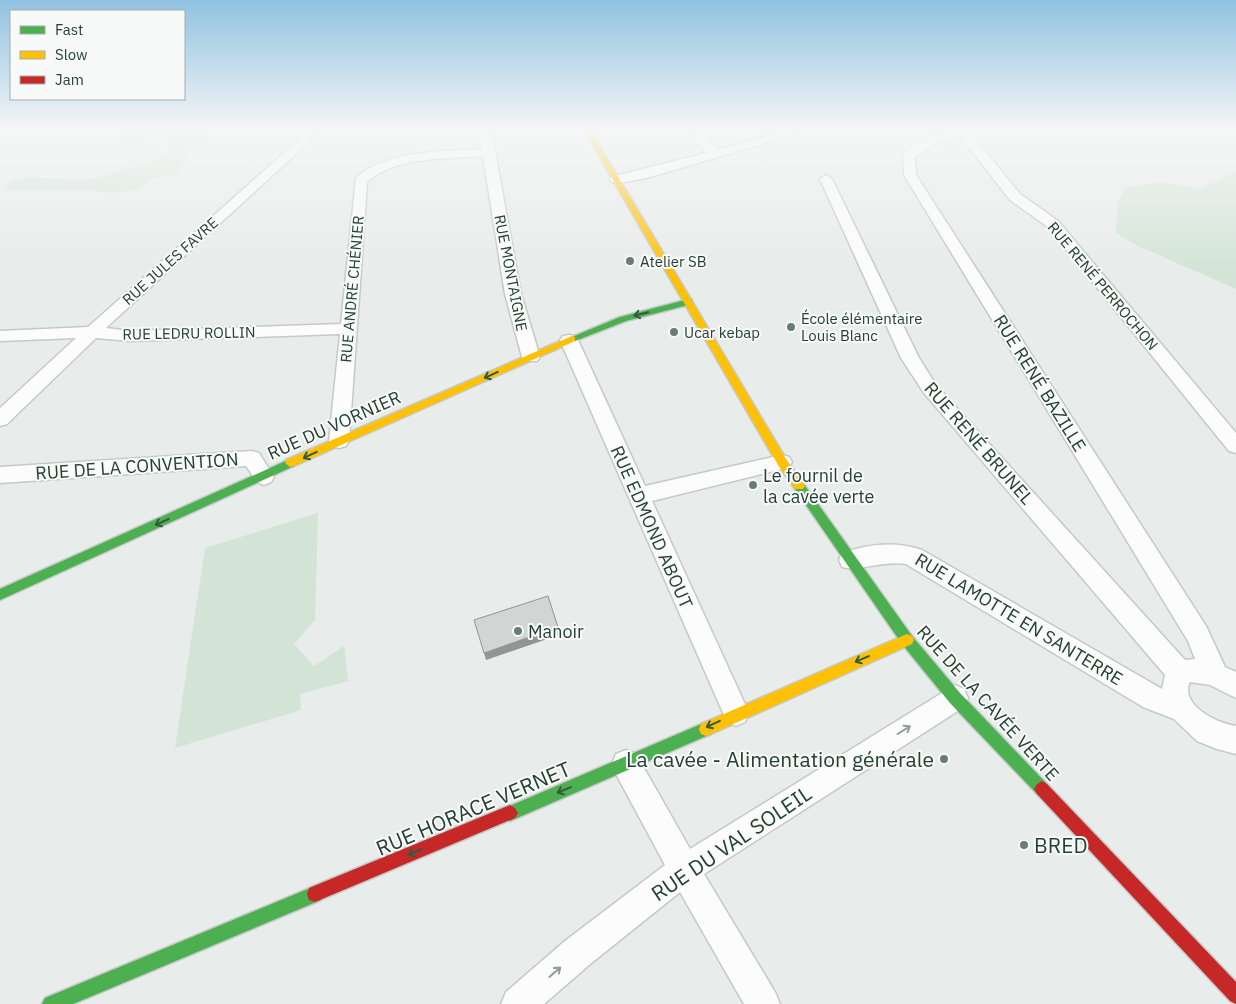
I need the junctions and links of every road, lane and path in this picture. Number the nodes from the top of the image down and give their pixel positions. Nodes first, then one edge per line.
1 (264, 177) edge
2 (364, 177) edge
3 (493, 177) edge
4 (614, 177) edge
5 (628, 177) edge
6 (911, 177) edge
7 (1002, 177) edge
8 (826, 179) dead end
9 (616, 180) junction
10 (689, 302) junction
11 (347, 329) junction
12 (92, 332) junction
13 (0, 336) edge
14 (569, 340) junction
15 (531, 357) junction
16 (0, 419) edge
17 (339, 441) junction
18 (1235, 444) edge
19 (782, 462) junction
20 (0, 475) edge
21 (264, 476) junction
22 (638, 496) junction
23 (850, 560) junction
24 (0, 595) edge
25 (907, 640) junction
26 (1181, 674) junction
27 (1225, 680) edge
28 (955, 698) junction
29 (1183, 710) junction
30 (736, 714) junction
31 (1230, 744) edge
32 (626, 764) junction
33 (685, 869) junction
34 (1236, 995) edge
35 (52, 1004) edge
36 (518, 1004) edge
37 (763, 1004) edge

1 - 12 street, RUE JULES FAVRE
2 - 11 street, RUE ANDRÉ CHÉNIER
3 - 15 street, RUE MONTAIGNE
4 - 9 street, RUE DE LA CAVÉE VERTE
5 - 9 street
6 - 27 street, RUE RENÉ BAZILLE
7 - 18 street, RUE RENÉ PERROCHON
8 - 26 street, RUE RENÉ BRUNEL
9 - 10 street, RUE DE LA CAVÉE VERTE
10 -> 14 street, RUE DU VORNIER
10 - 19 street, RUE DE LA CAVÉE VERTE
11 - 12 street, RUE LEDRU ROLLIN
11 - 17 street, RUE ANDRÉ CHÉNIER
12 - 13 street, RUE LEDRU ROLLIN
12 - 16 street, RUE JULES FAVRE
14 - 15 street, RUE DU VORNIER
14 - 22 street, RUE EDMOND ABOUT
15 -> 17 street, RUE DU VORNIER
17 -> 21 street, RUE DU VORNIER
19 - 22 street
19 - 23 street, RUE DE LA CAVÉE VERTE
20 - 21 street, RUE DE LA CONVENTION
21 -> 24 street, RUE DU VORNIER
22 - 30 street, RUE EDMOND ABOUT
23 - 25 street, RUE DE LA CAVÉE VERTE
23 - 29 street, RUE LAMOTTE EN SANTERRE
25 - 28 street, RUE DE LA CAVÉE VERTE
25 -> 30 street, RUE HORACE VERNET
26 - 27 street
26 - 29 street
33 -> 28 street, RUE DU VAL SOLEIL
28 - 34 street, RUE DE LA CAVÉE VERTE
29 - 31 street
30 -> 32 street, RUE HORACE VERNET
32 - 33 street
32 -> 35 street, RUE HORACE VERNET
36 -> 33 street, RUE DU VAL SOLEIL
33 - 37 street

